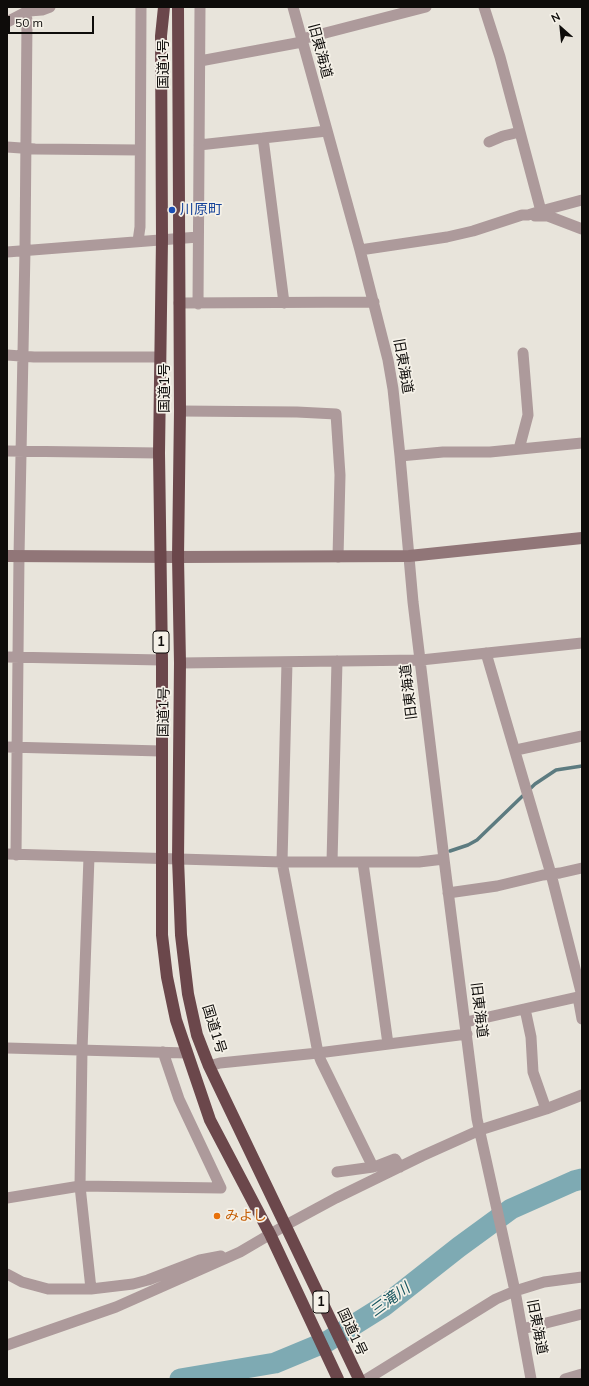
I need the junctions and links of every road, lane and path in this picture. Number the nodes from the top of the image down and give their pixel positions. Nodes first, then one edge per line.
1 (50, 7) edge
2 (141, 7) edge
3 (164, 7) edge
4 (178, 7) edge
5 (200, 7) edge
6 (293, 7) edge
7 (426, 7) edge
8 (484, 7) edge
9 (31, 9) edge
10 (7, 22) edge
11 (302, 40) junction
12 (200, 61) junction
13 (327, 131) junction
14 (520, 132) junction
15 (263, 138) junction
16 (489, 142) dead end
17 (199, 145) junction
18 (7, 147) edge
19 (26, 148) junction
20 (140, 150) junction
21 (582, 200) edge
22 (541, 211) junction
23 (528, 215) junction
24 (582, 229) edge
25 (198, 237) junction
26 (179, 238) junction
27 (162, 239) junction
28 (138, 241) junction
29 (26, 250) junction
30 (360, 250) junction
31 (7, 252) edge
32 (374, 302) junction
33 (284, 303) junction
34 (179, 304) junction
35 (198, 304) junction
36 (523, 354) dead end
37 (7, 355) edge
38 (23, 355) junction
39 (160, 357) junction
40 (180, 411) junction
41 (582, 443) edge
42 (519, 449) junction
43 (7, 451) edge
44 (21, 451) junction
45 (159, 453) junction
46 (400, 456) junction
47 (582, 538) edge
48 (7, 556) edge
49 (19, 556) junction
50 (409, 556) junction
51 (160, 557) junction
52 (178, 557) junction
53 (338, 557) junction
54 (582, 643) edge
55 (486, 653) junction
56 (7, 657) edge
57 (19, 657) junction
58 (162, 660) junction
59 (421, 660) junction
60 (337, 661) junction
61 (287, 662) junction
62 (180, 663) junction
63 (582, 736) edge
64 (12, 747) edge
65 (516, 750) junction
66 (162, 751) junction
67 (12, 855) edge
68 (89, 857) junction
69 (162, 859) junction
70 (178, 859) junction
71 (444, 859) junction
72 (282, 862) junction
73 (332, 862) junction
74 (363, 862) junction
75 (582, 868) edge
76 (551, 874) junction
77 (448, 893) junction
78 (580, 996) edge
79 (525, 1009) junction
80 (582, 1019) edge
81 (466, 1022) junction
82 (467, 1034) junction
83 (388, 1044) junction
84 (7, 1048) edge
85 (82, 1050) junction
86 (163, 1052) junction
87 (187, 1053) junction
88 (318, 1053) junction
89 (209, 1066) junction
90 (582, 1095) edge
91 (546, 1109) junction
92 (480, 1130) junction
93 (373, 1167) junction
94 (400, 1167) junction
95 (337, 1172) dead end
96 (80, 1186) junction
97 (7, 1198) edge
98 (286, 1225) junction
99 (270, 1234) junction
100 (240, 1252) junction
101 (7, 1274) edge
102 (582, 1277) edge
103 (514, 1285) junction
104 (91, 1289) junction
105 (582, 1314) edge
106 (522, 1329) junction
107 (7, 1344) edge
108 (582, 1374) edge
109 (338, 1379) edge
110 (359, 1379) edge
111 (367, 1379) edge
112 (531, 1379) edge
113 (565, 1379) edge

1 - 9 street
2 - 20 street
3 - 27 highway, 国道1号 / 1
4 - 26 highway, 国道1号 / 1
5 - 12 street
6 - 11 street, 旧東海道
7 - 11 street
8 - 14 street
9 - 10 street
9 - 19 street
11 - 12 street
11 - 13 street, 旧東海道
12 - 17 street
13 - 15 street
13 - 30 street, 旧東海道
14 - 16 street
14 - 22 street
15 - 17 street
15 - 33 street
17 - 25 street
18 - 19 street
19 - 20 street
19 - 29 street
20 - 28 street
21 - 22 street
22 - 23 street
23 - 24 street
23 - 30 street
25 - 26 street
25 - 35 street
26 - 27 street
26 - 34 highway, 国道1号 / 1
27 - 28 street
27 - 39 highway, 国道1号 / 1
28 - 29 street
29 - 31 street
29 - 38 street
30 - 32 street, 旧東海道
32 - 33 street
32 - 46 street, 旧東海道
33 - 35 street
34 - 35 street
34 - 40 highway, 国道1号 / 1
36 - 42 street
37 - 38 street
38 - 39 street
38 - 44 street
39 - 45 highway, 国道1号 / 1
40 - 52 highway, 国道1号 / 1
40 - 53 street
41 - 42 street
42 - 46 street
43 - 44 street
44 - 45 street
44 - 49 street
45 - 51 highway, 国道1号 / 1
46 - 50 street, 旧東海道
47 - 50 street
48 - 49 street
49 - 51 street
49 - 57 street
50 - 53 street
50 - 59 street, 旧東海道
51 - 52 street
51 - 58 highway, 国道1号 / 1
52 - 53 street
52 - 62 highway, 国道1号 / 1
54 - 55 street
55 - 59 street
55 - 65 street
56 - 57 street
57 - 58 street
57 - 64 street
58 - 66 highway, 国道1号 / 1
59 - 60 street
59 - 71 street, 旧東海道
60 - 61 street
60 - 73 street
61 - 62 street
61 - 72 street
62 - 70 highway, 国道1号 / 1
63 - 65 street
64 - 66 street
64 - 67 street
65 - 76 street
66 - 69 highway, 国道1号 / 1
67 - 68 street
68 - 69 street
68 - 85 street
69 - 70 street
69 - 87 highway, 国道1号 / 1
70 - 72 street
70 - 89 highway, 国道1号 / 1
71 - 74 street
71 - 77 street, 旧東海道
72 - 73 street
72 - 88 street
73 - 74 street
74 - 83 street
75 - 76 street
76 - 77 street
76 - 78 street
77 - 81 street, 旧東海道
78 - 79 street
78 - 80 street
79 - 81 street
79 - 91 street
81 - 82 street, 旧東海道
82 - 83 street
82 - 92 street, 旧東海道
83 - 88 street
84 - 85 street
85 - 86 street
85 - 96 street
86 - 87 street
86 - 96 street
87 - 99 highway, 国道1号 / 1
88 - 89 street
88 - 93 street
89 - 98 highway, 国道1号 / 1
90 - 91 street
91 - 92 street
92 - 94 street
92 - 103 street, 旧東海道
93 - 94 street
93 - 95 street
94 - 98 street
96 - 97 street
96 - 104 street
98 - 99 street
98 - 110 highway, 国道1号 / 1
99 - 100 street
99 - 109 highway, 国道1号 / 1
100 - 104 street
100 - 107 street
101 - 104 street
102 - 103 street
103 - 106 street, 旧東海道
103 - 111 street
105 - 106 street
106 - 112 street, 旧東海道
108 - 113 street

